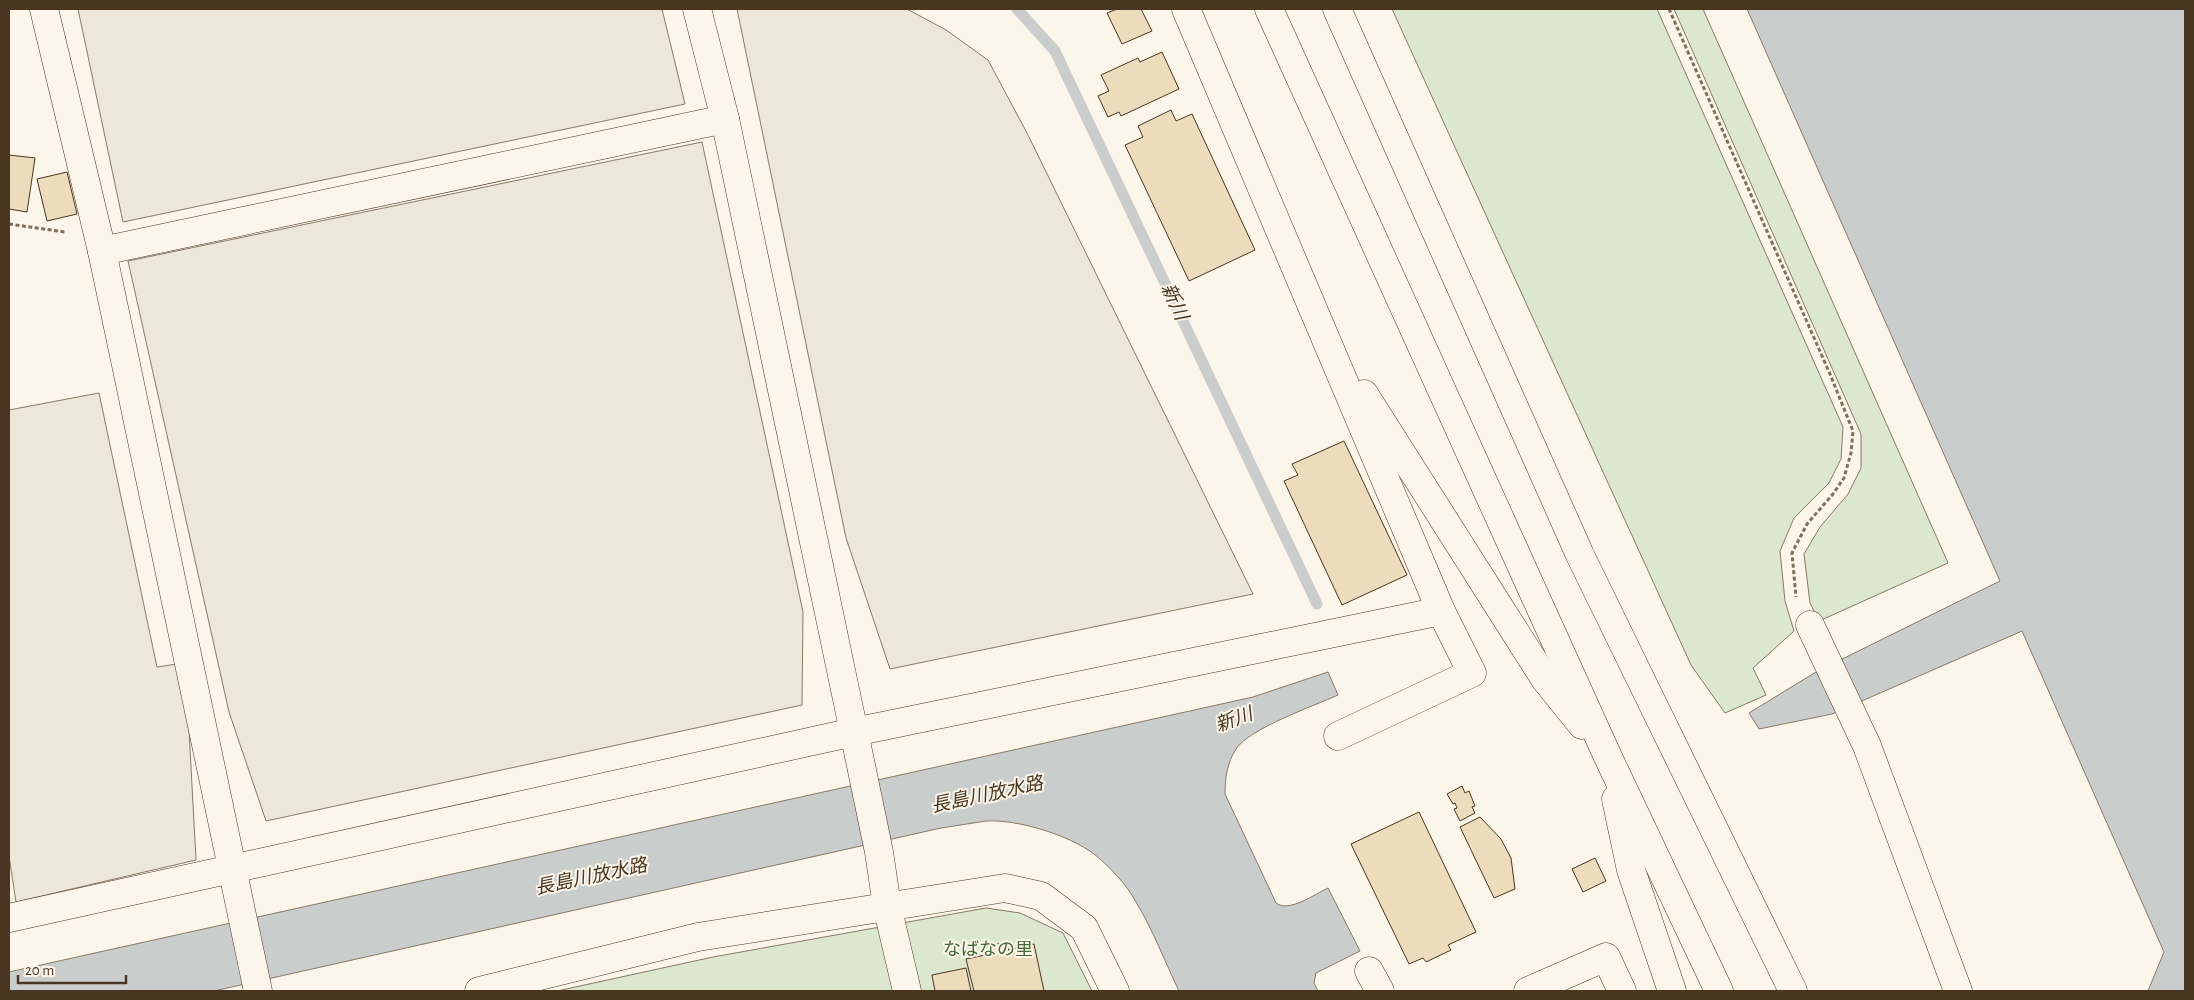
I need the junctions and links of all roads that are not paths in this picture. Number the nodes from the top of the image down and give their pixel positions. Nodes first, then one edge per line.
1 (44, 9) edge
2 (697, 9) edge
3 (1186, 9) edge
4 (1269, 9) edge
5 (1337, 9) edge
6 (725, 119) junction
7 (100, 244) junction
8 (1322, 328) junction
9 (1441, 611) junction
10 (1810, 625) road end
11 (854, 732) junction
12 (1338, 736) dead end
13 (1608, 757) junction
14 (231, 868) junction
15 (887, 906) junction
16 (9, 918) edge
17 (258, 991) edge
18 (479, 991) edge
19 (907, 991) edge
20 (1115, 991) edge
21 (1528, 991) edge
22 (1622, 991) edge
23 (1672, 991) edge
24 (1719, 991) edge
25 (1792, 991) edge
26 (1958, 991) edge

1 - 7 street
2 - 6 street
3 - 8 street
4 - 13 street
5 - 25 street
6 - 7 street
6 - 11 street
7 - 14 street
8 - 9 street
8 - 13 street
9 - 11 street
9 - 12 street
10 - 26 street
11 - 14 street
11 - 15 street
13 - 23 street
13 - 24 street
14 - 16 street
14 - 17 street
15 - 18 street
15 - 19 street
15 - 20 street
21 - 22 street

